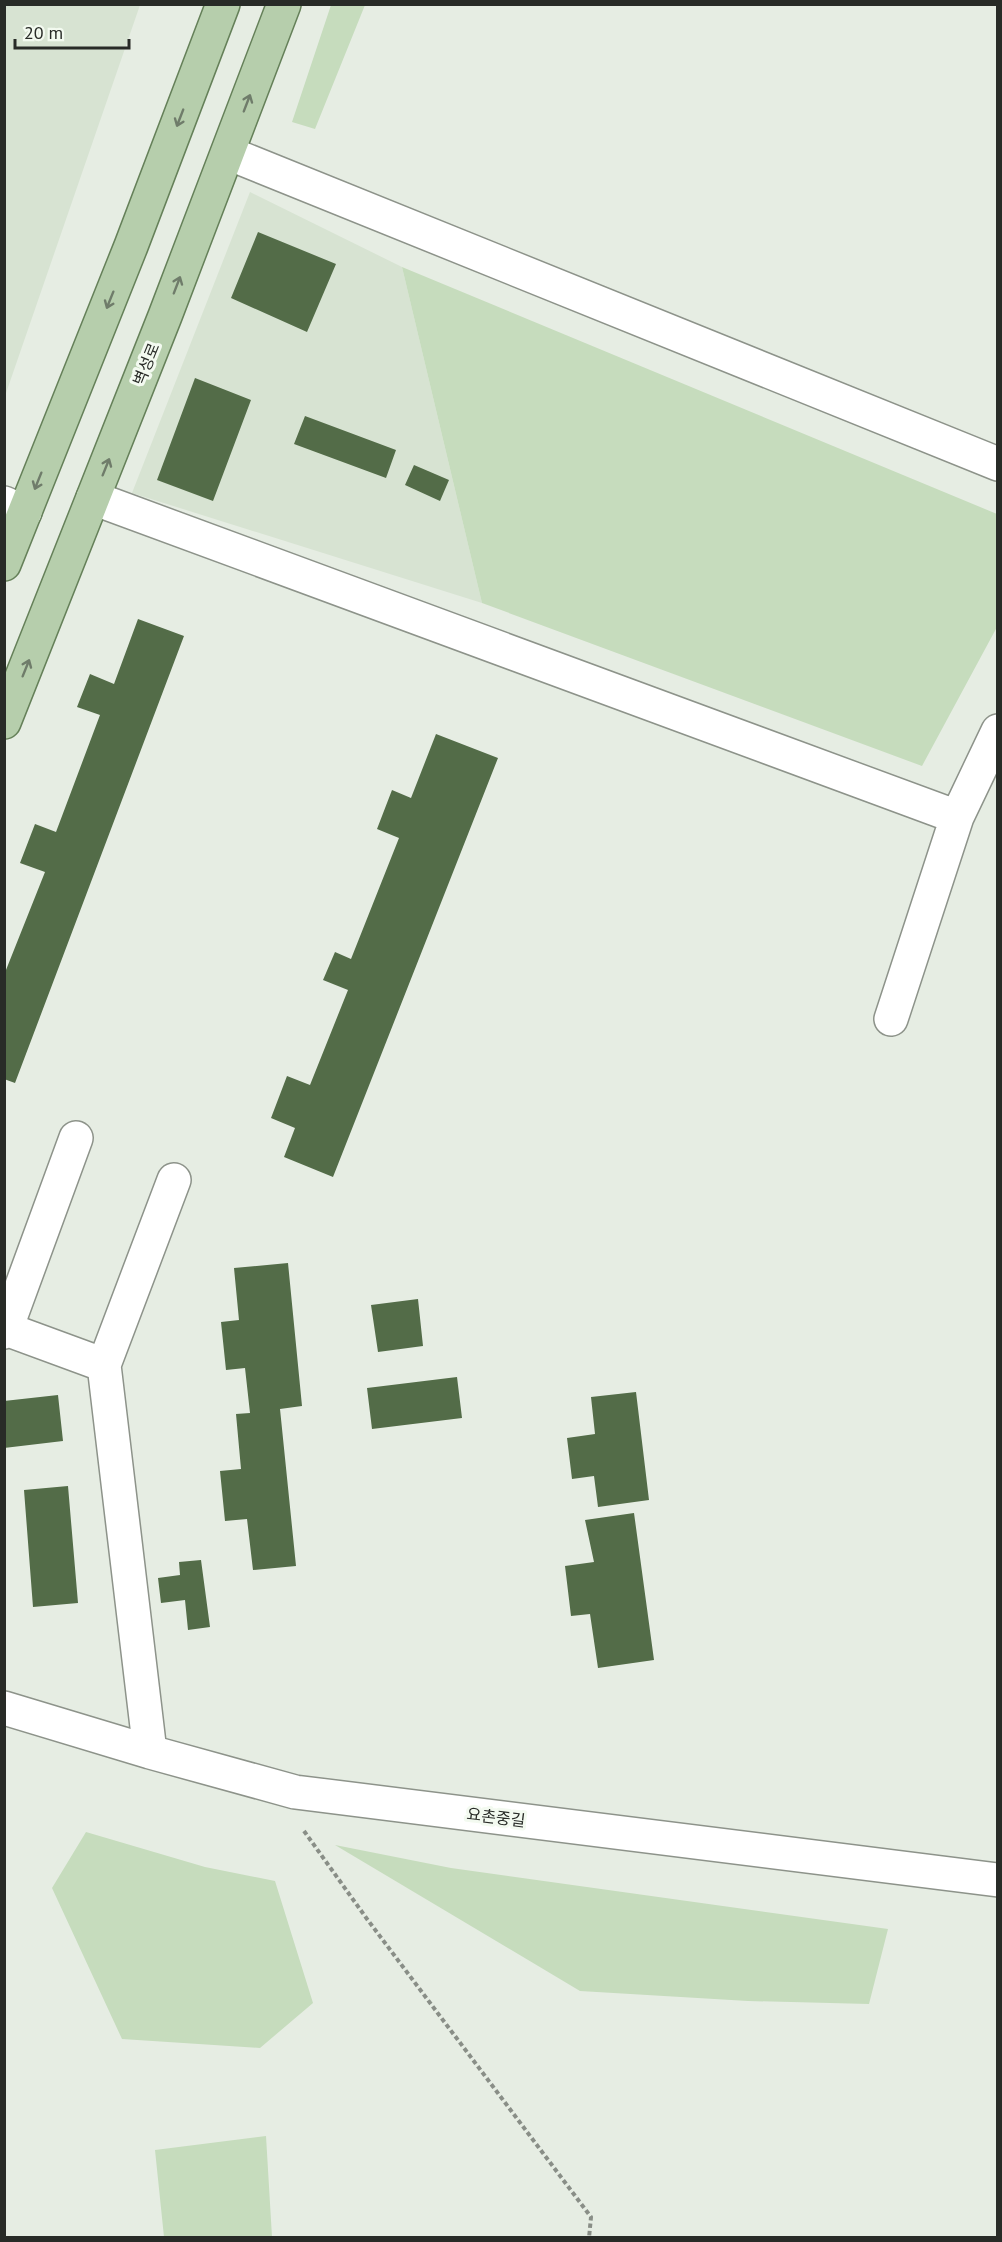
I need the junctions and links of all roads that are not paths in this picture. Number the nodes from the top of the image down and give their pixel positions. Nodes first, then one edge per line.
1 (223, 4) edge
2 (284, 4) edge
3 (228, 153) junction
4 (998, 464) edge
5 (93, 498) junction
6 (15, 508) edge
7 (4, 564) edge
8 (4, 722) edge
9 (998, 731) edge
10 (957, 817) junction
11 (891, 1019) dead end
12 (76, 1138) dead end
13 (174, 1179) dead end
14 (5, 1330) edge
15 (104, 1365) junction
16 (4, 1708) edge
17 (150, 1752) junction
18 (998, 1880) edge

1 -> 6 main road
3 -> 2 main road, 벽성로
3 - 4 street
5 -> 3 main road, 벽성로
8 -> 5 main road, 벽성로
5 - 10 street
6 - 7 main road
9 - 10 street
10 - 11 street
12 - 14 street
13 - 15 street
14 - 15 street
15 - 17 street
16 - 17 street, 요촌중길
17 - 18 street, 요촌중길

